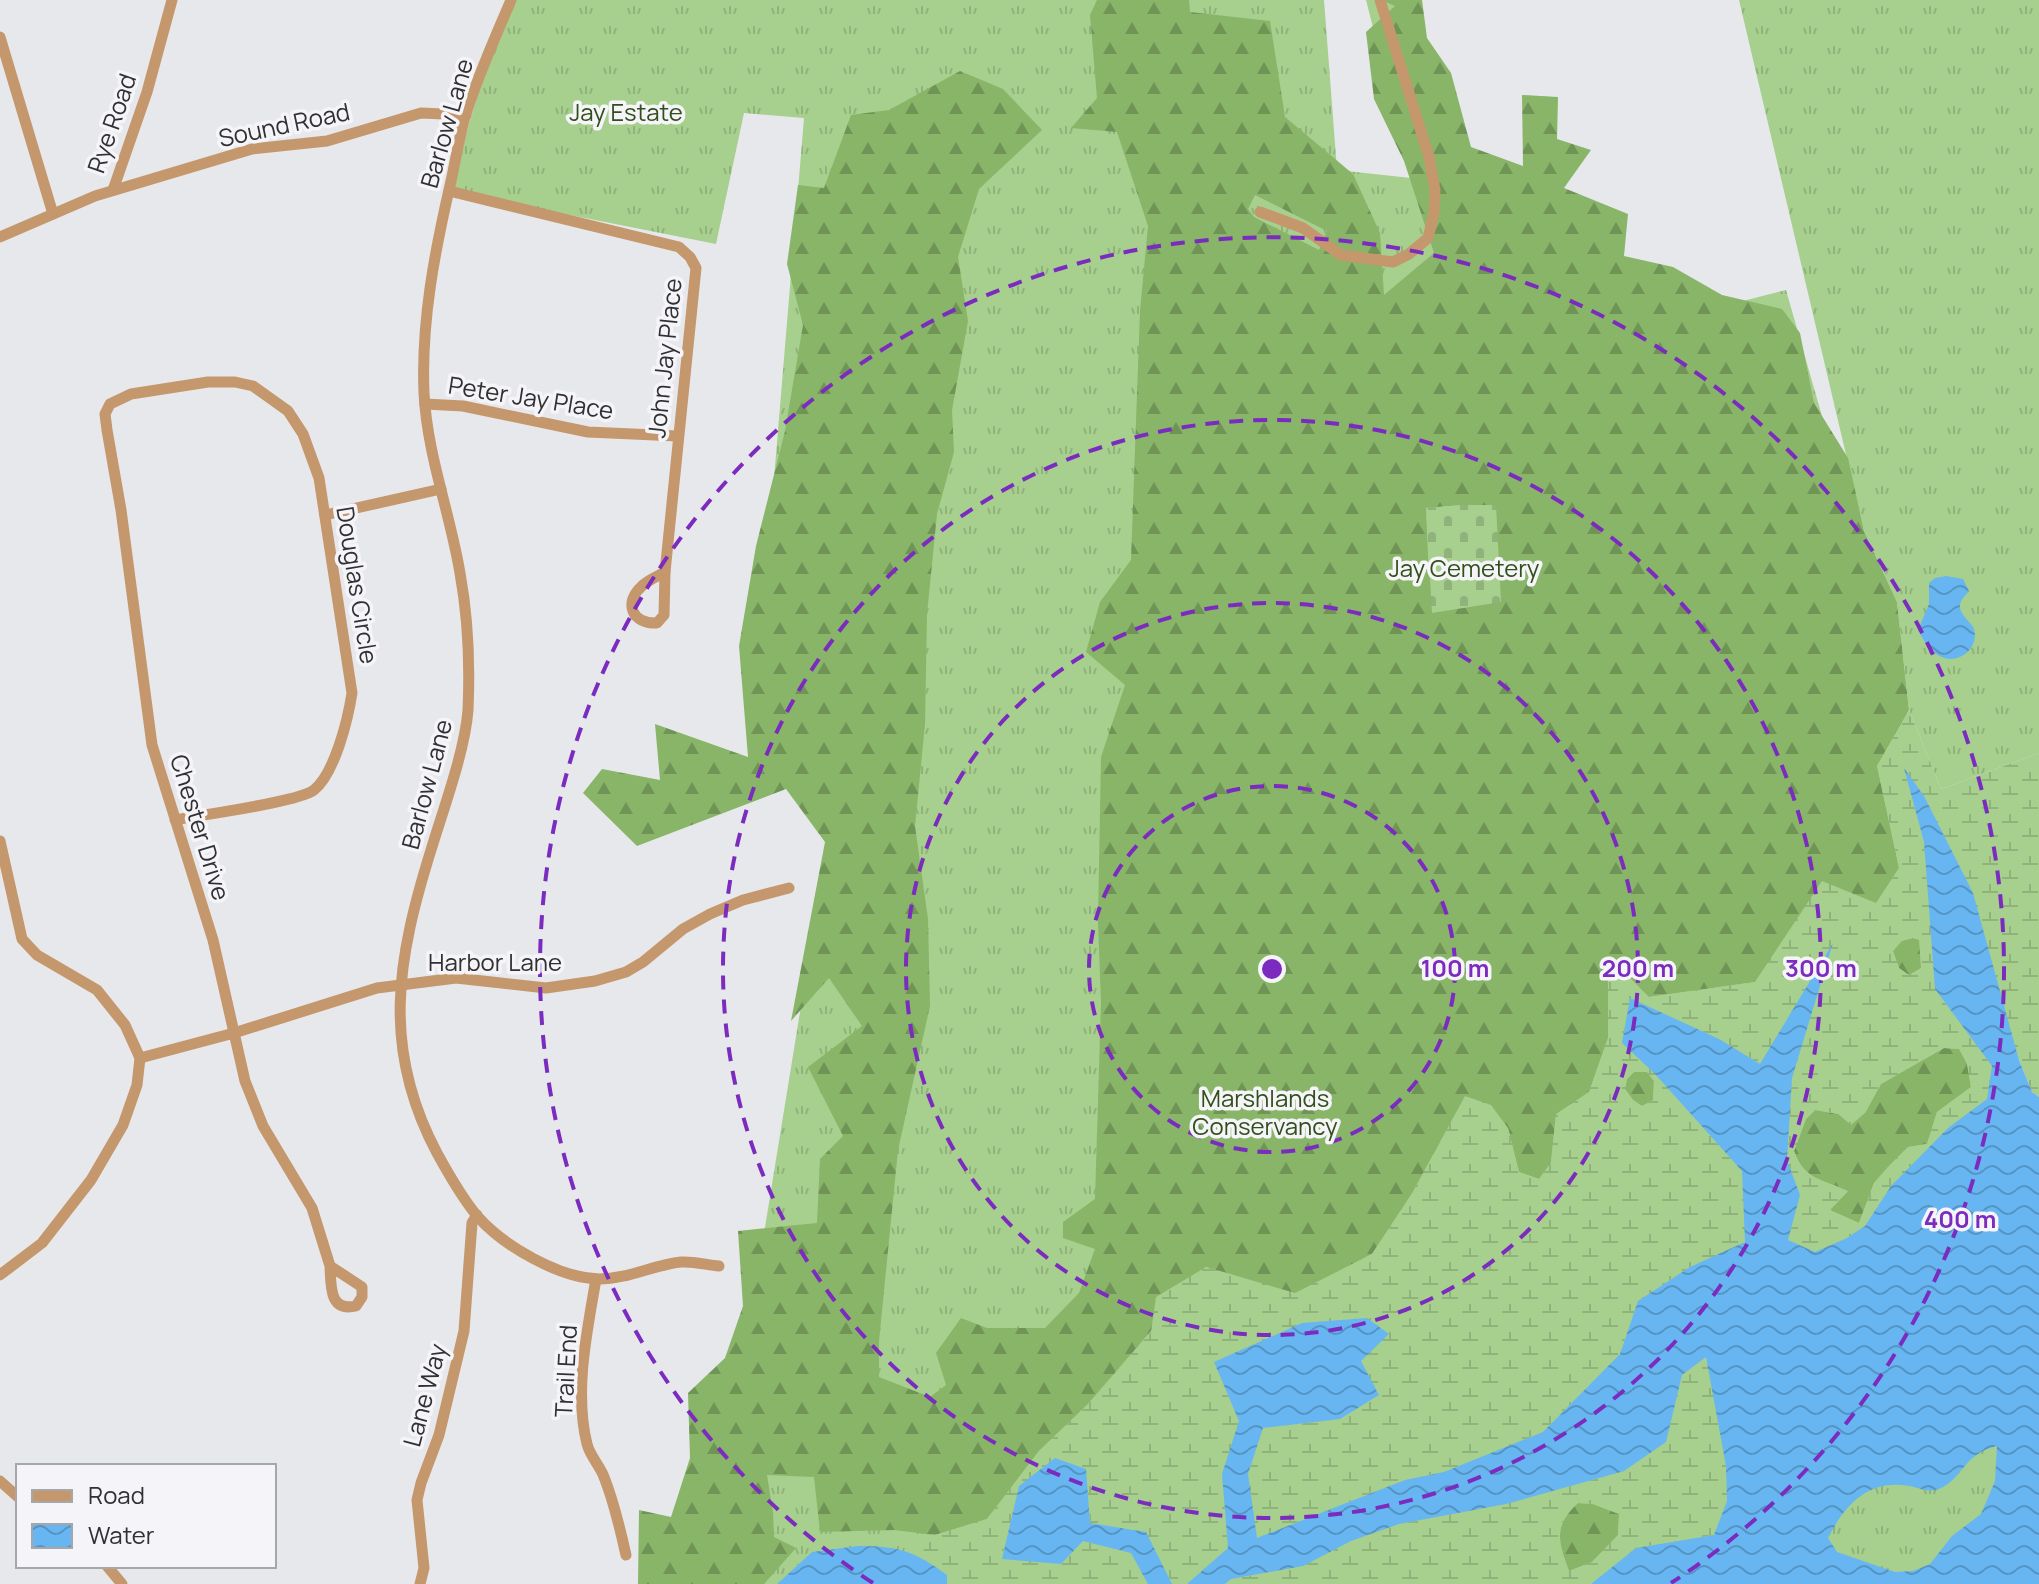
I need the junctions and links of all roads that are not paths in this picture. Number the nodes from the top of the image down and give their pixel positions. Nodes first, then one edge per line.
1 (172, 0) edge
2 (511, 0) edge
3 (1380, 0) edge
4 (0, 37) edge
5 (466, 115) junction
6 (113, 190) junction
7 (449, 191) junction
8 (1260, 212) dead end
9 (53, 214) junction
10 (0, 237) edge
11 (131, 394) joint
12 (425, 404) junction
13 (677, 436) junction
14 (441, 489) junction
15 (325, 515) junction
16 (665, 572) junction
17 (175, 820) junction
18 (0, 841) edge
19 (789, 888) dead end
20 (401, 985) junction
21 (234, 1033) junction
22 (140, 1058) junction
23 (477, 1215) junction
24 (330, 1266) dead end
25 (719, 1266) dead end
26 (0, 1275) edge
27 (596, 1279) junction
28 (0, 1481) edge
29 (16, 1495) edge
30 (626, 1555) dead end
31 (109, 1568) edge
32 (122, 1584) edge
33 (420, 1584) edge

1 - 6 street, Rye Road
2 - 5 street, Barlow Lane
3 - 8 street
4 - 9 street
5 - 6 street, Sound Road
5 - 7 street, Barlow Lane
6 - 9 street, Rye Road
7 - 12 street, Barlow Lane
7 - 13 street, John Jay Place
9 - 10 street, Rye Road
11 - 15 street, Douglas Circle
11 - 17 street, Chester Drive
12 - 13 street, Peter Jay Place
12 - 14 street, Barlow Lane
13 - 16 street, John Jay Place
14 - 15 street
14 - 20 street, Barlow Lane
15 - 17 street, Douglas Circle
16 - 16 street, John Jay Place
17 - 21 street, Chester Drive
18 - 22 street
19 - 20 street, Harbor Lane
20 - 21 street, Harbor Lane
20 - 23 street, Barlow Lane
21 - 22 street, Harbor Lane
21 - 24 street, Chester Drive
22 - 26 street
23 - 27 street, Barlow Lane
23 - 33 street, Lane Way
25 - 27 street, Barlow Lane
27 - 30 street, Trail End
28 - 29 street
31 - 32 street

